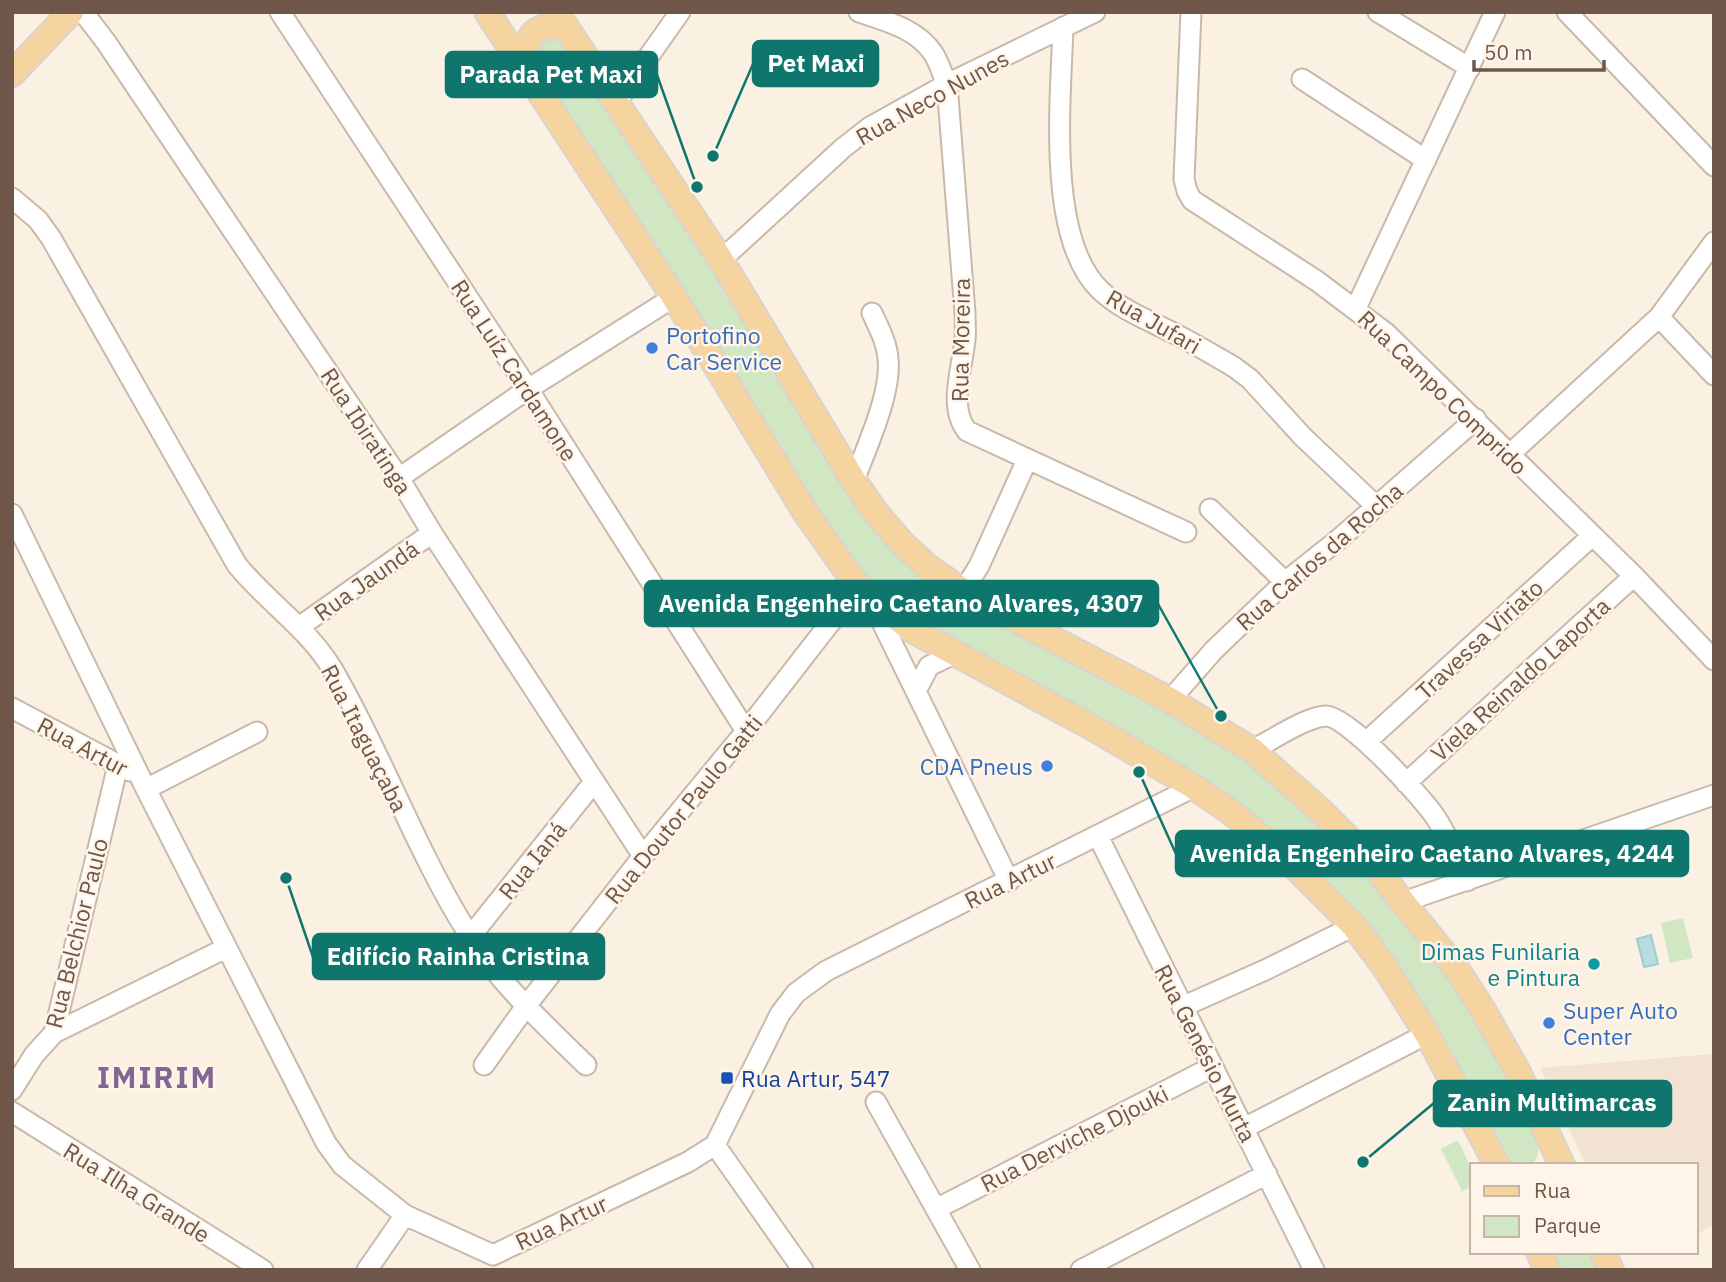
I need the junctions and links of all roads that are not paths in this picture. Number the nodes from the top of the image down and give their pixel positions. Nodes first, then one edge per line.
1 (71, 12) edge
2 (83, 12) edge
3 (280, 12) edge
4 (487, 12) edge
5 (680, 12) edge
6 (859, 12) edge
7 (1095, 12) edge
8 (1191, 12) edge
9 (1378, 12) edge
10 (1495, 12) edge
11 (1567, 12) edge
12 (561, 20) edge
13 (1063, 27) junction
14 (1470, 68) junction
15 (526, 72) junction
16 (12, 74) edge
17 (1302, 79) dead end
18 (947, 85) junction
19 (615, 103) junction
20 (1426, 160) junction
21 (1714, 166) edge
22 (12, 198) edge
23 (1714, 242) edge
24 (721, 260) junction
25 (674, 298) junction
26 (1356, 308) junction
27 (872, 313) dead end
28 (1659, 317) junction
29 (1714, 375) edge
30 (528, 389) junction
31 (1476, 419) junction
32 (1510, 454) junction
33 (1027, 460) junction
34 (399, 478) junction
35 (854, 481) junction
36 (1376, 506) junction
37 (1210, 509) dead end
38 (12, 514) edge
39 (1186, 532) dead end
40 (432, 533) junction
41 (1592, 536) junction
42 (1634, 576) junction
43 (1285, 582) junction
44 (963, 591) junction
45 (864, 592) junction
46 (299, 627) junction
47 (954, 654) junction
48 (1714, 660) edge
49 (916, 691) junction
50 (1170, 700) junction
51 (12, 708) edge
52 (746, 731) junction
53 (257, 732) dead end
54 (1366, 742) junction
55 (1252, 750) junction
56 (118, 765) junction
57 (594, 782) junction
58 (143, 783) junction
59 (1406, 783) junction
60 (1194, 787) junction
61 (1714, 795) edge
62 (1098, 836) junction
63 (643, 856) junction
64 (1009, 881) junction
65 (1467, 881) junction
66 (1403, 902) junction
67 (1354, 926) junction
68 (470, 937) junction
69 (226, 948) junction
70 (526, 1006) junction
71 (1182, 1007) junction
72 (54, 1033) junction
73 (1427, 1034) junction
74 (484, 1065) dead end
75 (586, 1065) dead end
76 (1212, 1067) junction
77 (12, 1090) edge
78 (876, 1102) dead end
79 (12, 1112) edge
80 (1244, 1128) junction
81 (1551, 1140) junction
82 (715, 1145) junction
83 (1496, 1163) edge
84 (1540, 1163) edge
85 (1561, 1163) edge
86 (1267, 1174) junction
87 (936, 1209) junction
88 (405, 1215) junction
89 (1540, 1254) edge
90 (1604, 1254) edge
91 (492, 1262) edge
92 (238, 1264) edge
93 (1312, 1269) edge
94 (262, 1270) edge
95 (367, 1270) edge
96 (803, 1270) edge
97 (970, 1270) edge
98 (1081, 1270) edge
99 (1547, 1270) edge
100 (1611, 1270) edge

1 - 16 main road
2 - 34 street, Rua Ibiratinga
3 - 30 street, Rua Luíz Cardamone
4 - 15 main road
5 - 19 street
6 - 18 street, Rua Moreira
7 - 13 street, Rua Neco Nunes
8 - 26 street, Rua Campo Comprido
9 - 14 street
10 - 14 street
11 - 21 street
12 - 15 main road
12 - 19 main road
13 - 18 street, Rua Neco Nunes
13 - 36 street, Rua Jufari
14 - 20 street
15 - 25 main road
17 - 20 street
18 - 24 street, Rua Neco Nunes
18 - 33 street, Rua Moreira
19 - 24 main road
20 - 26 street
22 - 46 street, Rua Itaguaçaba
23 - 28 street
24 - 35 main road
25 - 30 street
25 - 45 main road
26 - 31 street, Rua Campo Comprido
27 - 35 street
28 - 29 street
28 - 32 street
30 - 34 street
30 - 52 street, Rua Luíz Cardamone
31 - 32 street, Rua Campo Comprido
31 - 36 street, Rua Carlos da Rocha
32 - 41 street, Rua Campo Comprido
33 - 39 street, Rua Moreira
33 - 44 street
34 - 40 street, Rua Ibiratinga
35 - 44 main road
36 - 43 street, Rua Carlos da Rocha
37 - 43 street
38 - 58 street
40 - 46 street, Rua Jaundá
40 - 57 street, Rua Ibiratinga
41 - 42 street, Rua Campo Comprido
41 - 54 street, Travessa Viriato
42 - 48 street, Rua Campo Comprido
42 - 59 street, Viela Reinaldo Laporta
43 - 50 street, Rua Carlos da Rocha
44 - 50 main road
45 - 47 main road
45 - 49 street
45 - 52 street, Rua Doutor Paulo Gatti
46 - 68 street, Rua Itaguaçaba
47 - 49 street
47 - 60 main road
49 - 64 street
50 - 55 main road
51 - 56 street, Rua Artur
52 - 63 street, Rua Doutor Paulo Gatti
53 - 58 street
54 - 55 street
54 - 59 street
55 - 66 main road
56 - 58 street, Rua Artur
56 - 72 street, Rua Belchior Paulo
57 - 63 street, Rua Ibiratinga
57 - 68 street, Rua Ianá
58 - 69 street, Rua Artur
59 - 65 street
60 - 62 street, Rua Artur
60 - 67 main road
61 - 65 street
62 - 64 street, Rua Artur
62 - 71 street, Rua Genésio Murta
63 - 70 street, Rua Doutor Paulo Gatti
64 - 82 street, Rua Artur
65 - 66 street
66 - 81 main road
67 - 71 street
67 - 73 main road
68 - 70 street, Rua Itaguaçaba
69 - 72 street
69 - 88 street, Rua Artur
70 - 74 street, Rua Doutor Paulo Gatti
70 - 75 street, Rua Itaguaçaba
71 - 76 street, Rua Genésio Murta
72 - 77 street, Rua Belchior Paulo
73 - 80 street
73 - 83 main road
76 - 80 street, Rua Genésio Murta
76 - 87 street, Rua Derviche Djouki
78 - 87 street
79 - 92 street, Rua Ilha Grande
80 - 86 street, Rua Genésio Murta
81 - 84 main road
81 - 85 main road
82 - 91 street, Rua Artur
82 - 96 street
86 - 93 street, Rua Genésio Murta
86 - 98 street
87 - 97 street
88 - 91 street, Rua Artur
88 - 95 street
89 - 99 main road
90 - 100 main road
92 - 94 street, Rua Ilha Grande

